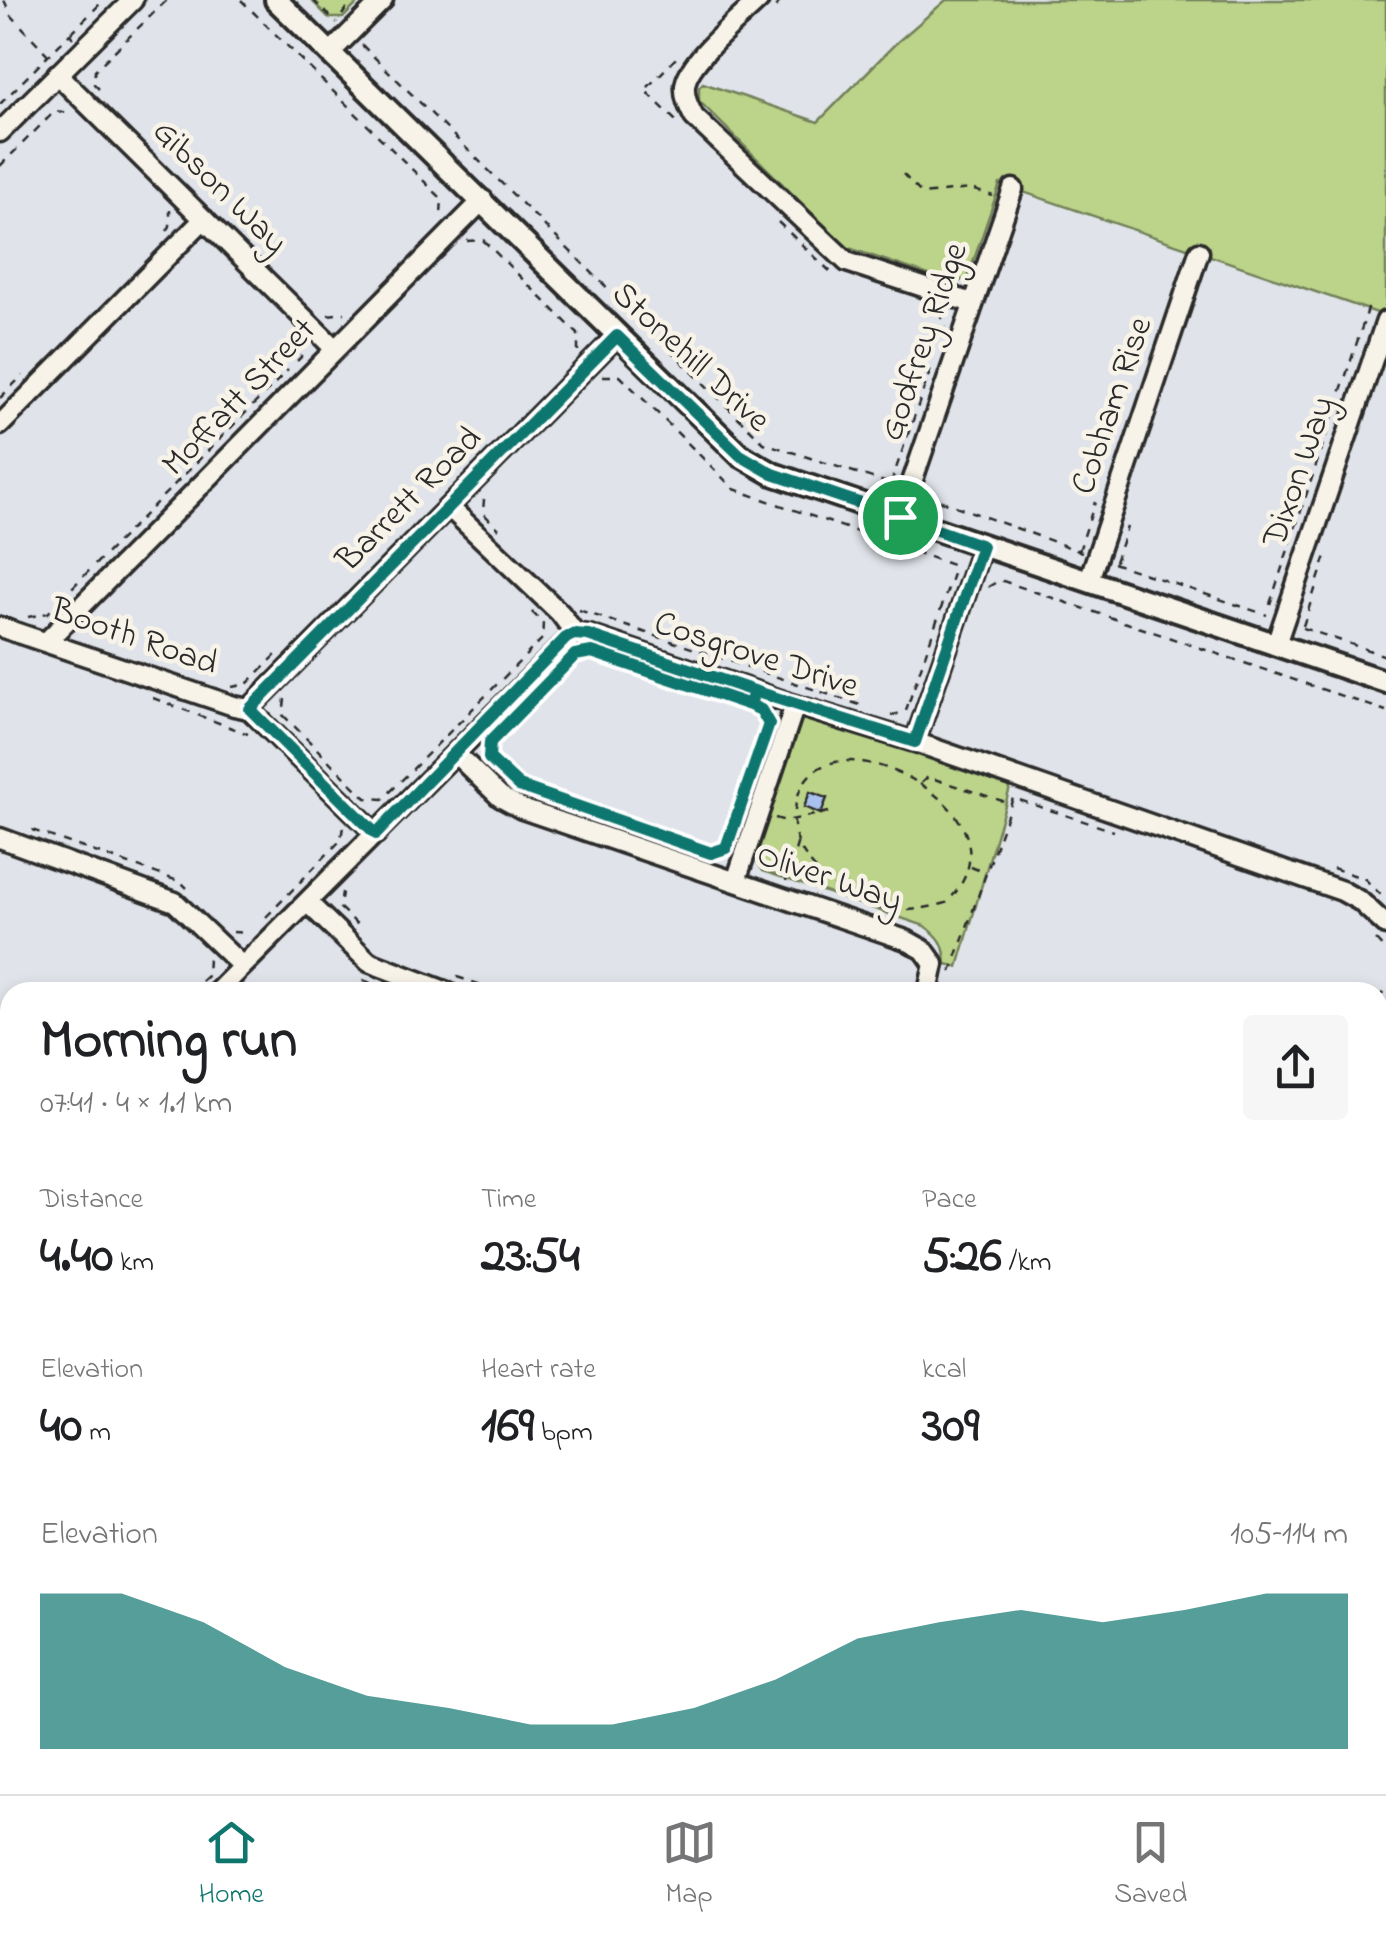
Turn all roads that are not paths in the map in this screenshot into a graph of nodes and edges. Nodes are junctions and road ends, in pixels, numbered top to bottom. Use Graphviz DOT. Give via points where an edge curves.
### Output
graph roads {
  1 [pos="133,0"];
  2 [pos="276,0"];
  3 [pos="383,0"];
  4 [pos="759,0"];
  5 [pos="331,52"];
  6 [pos="57,74"];
  7 [pos="0,132"];
  8 [pos="1011,195"];
  9 [pos="482,200"];
  10 [pos="204,219"];
  11 [pos="1199,252"];
  12 [pos="972,303"];
  13 [pos="1386,322"];
  14 [pos="617,336"];
  15 [pos="334,348"];
  16 [pos="0,425"];
  17 [pos="449,506"];
  18 [pos="900,517"];
  19 [pos="982,546"];
  20 [pos="1089,580"];
  21 [pos="0,627"];
  22 [pos="574,634"];
  23 [pos="46,642"];
  24 [pos="1276,644"];
  25 [pos="1386,682"];
  26 [pos="795,705"];
  27 [pos="250,709"];
  28 [pos="915,742"];
  29 [pos="456,754"];
  30 [pos="376,834"];
  31 [pos="0,838"];
  32 [pos="736,881"];
  33 [pos="308,903"];
  34 [pos="1379,931"];
  35 [pos="242,966"];
  36 [pos="227,982"];
  37 [pos="443,982"];
  38 [pos="930,982"];
  1 -- 6 [label="street"];
  2 -- 5 [label="street, Stonehill Drive"];
  3 -- 5 [label="street"];
  4 -- 12 [label="street" via="693,66 684,83 694,117 848,262"];
  5 -- 9 [label="street, Stonehill Drive"];
  6 -- 7 [label="street"];
  6 -- 10 [label="street, Gibson Way"];
  8 -- 12 [label="street, Godfrey Ridge"];
  9 -- 14 [label="street, Stonehill Drive"];
  9 -- 15 [label="street, Moffatt Street"];
  10 -- 15 [label="street, Gibson Way"];
  10 -- 16 [label="street"];
  11 -- 20 [label="street, Cobham Rise"];
  12 -- 18 [label="street, Godfrey Ridge"];
  13 -- 24 [label="street, Dixon Way"];
  14 -- 17 [label="street, Barrett Road"];
  14 -- 18 [label="street, Stonehill Drive" via="740,455 773,474"];
  15 -- 23 [label="street, Moffatt Street"];
  17 -- 22 [label="street"];
  17 -- 27 [label="street, Barrett Road"];
  18 -- 19 [label="street, Stonehill Drive"];
  19 -- 20 [label="street, Stonehill Drive"];
  19 -- 28 [label="street"];
  20 -- 24 [label="street, Stonehill Drive"];
  21 -- 23 [label="street, Booth Road"];
  22 -- 26 [label="street, Cosgrove Drive"];
  22 -- 29 [label="street"];
  23 -- 27 [label="street, Booth Road"];
  24 -- 25 [label="street, Stonehill Drive"];
  26 -- 28 [label="street, Cosgrove Drive"];
  26 -- 32 [label="street"];
  27 -- 30 [label="street, Booth Road"];
  28 -- 34 [label="street, Cosgrove Drive" via="1342,890 1360,901"];
  29 -- 30 [label="street"];
  29 -- 32 [label="street, Oliver Way" via="522,809"];
  30 -- 33 [label="street"];
  31 -- 35 [label="street" via="175,902"];
  32 -- 38 [label="street, Oliver Way" via="906,940 934,964"];
  33 -- 35 [label="street"];
  33 -- 37 [label="street" via="369,962"];
  35 -- 36 [label="street"];
}
